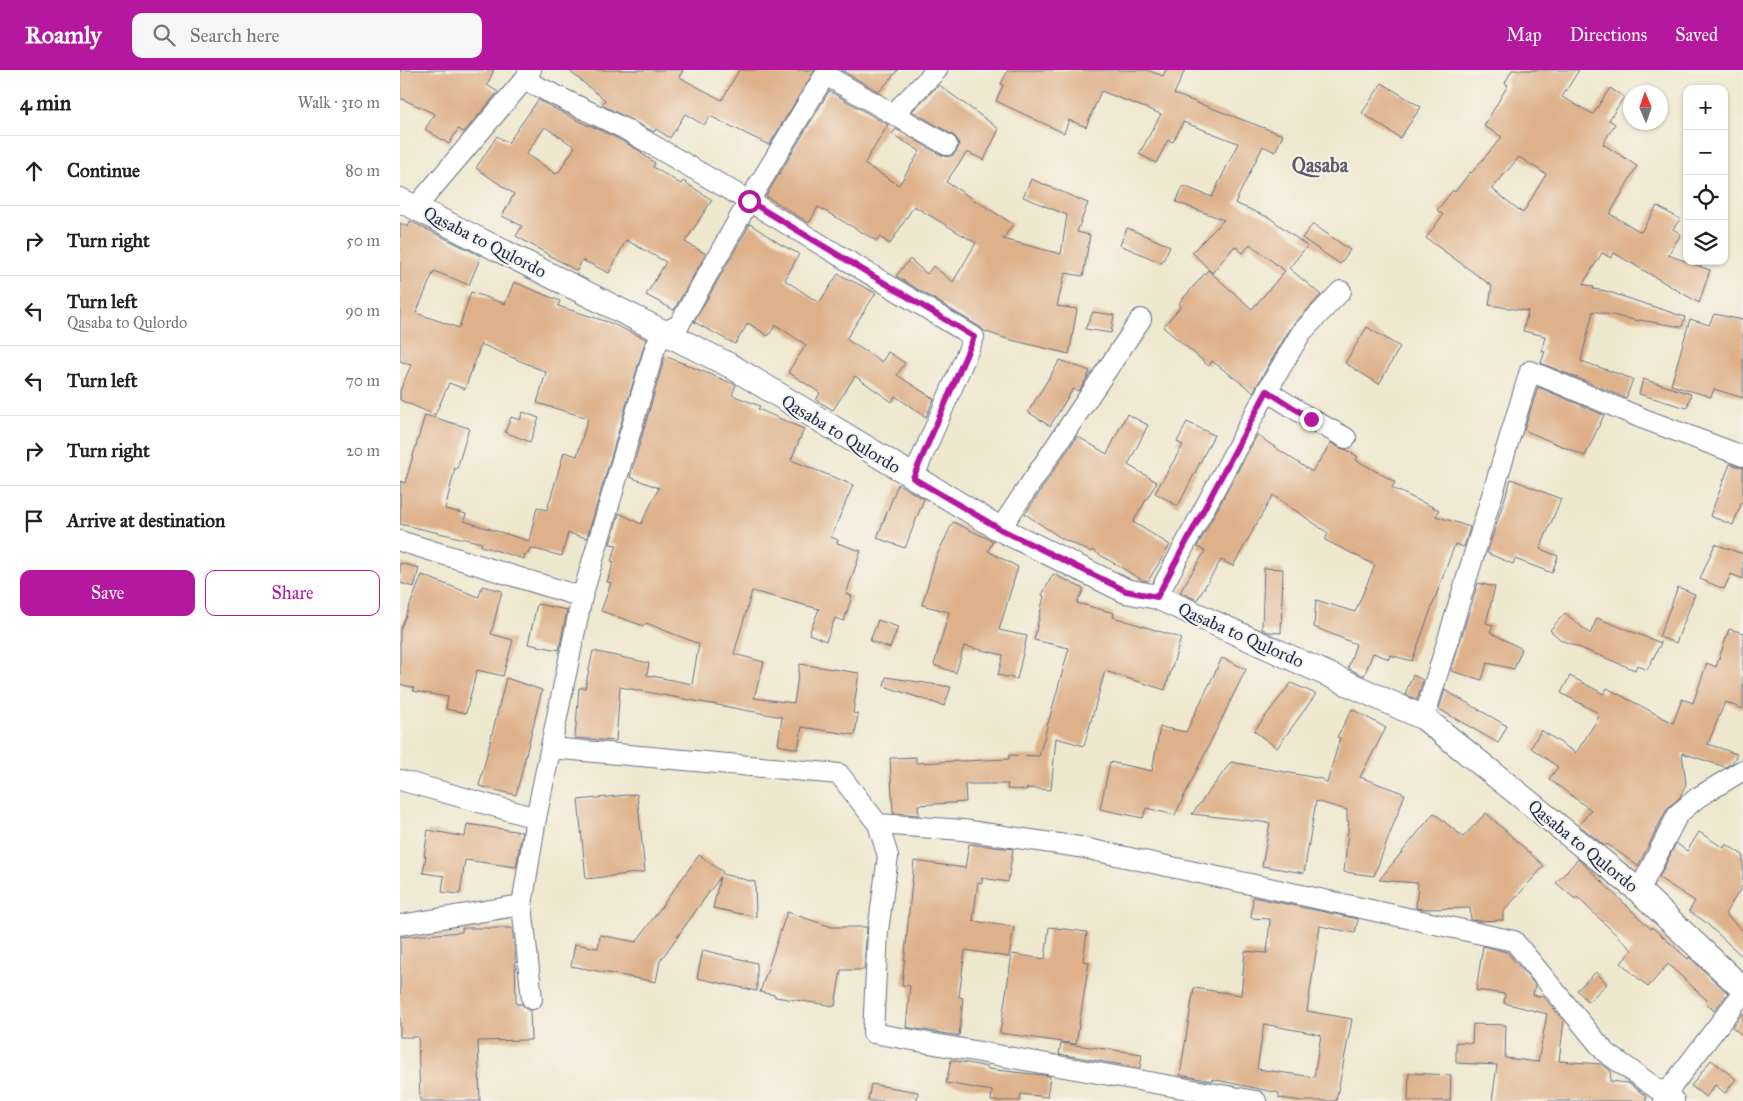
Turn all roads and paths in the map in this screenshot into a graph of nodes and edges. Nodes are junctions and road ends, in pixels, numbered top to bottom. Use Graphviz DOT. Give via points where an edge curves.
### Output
graph roads {
  1 [pos="937,70"];
  2 [pos="527,75"];
  3 [pos="893,114"];
  4 [pos="947,145"];
  5 [pos="749,201"];
  6 [pos="408,204"];
  7 [pos="1341,291"];
  8 [pos="1140,318"];
  9 [pos="664,332"];
  10 [pos="1267,391"];
  11 [pos="1346,438"];
  12 [pos="1743,456"];
  13 [pos="913,478"];
  14 [pos="1000,529"];
  15 [pos="400,541"];
  16 [pos="582,597"];
  17 [pos="1157,597"];
  18 [pos="1424,718"];
  19 [pos="551,748"];
  20 [pos="1743,770"];
  21 [pos="400,780"];
  22 [pos="536,818"];
  23 [pos="878,824"];
  24 [pos="1639,891"];
  25 [pos="522,905"];
  26 [pos="400,925"];
  27 [pos="1743,989"];
  28 [pos="1743,993"];
  29 [pos="532,999"];
  30 [pos="1668,1099"];
  31 [pos="1256,1101"];
  1 -- 3 [label="street"];
  2 -- 5 [label="street"];
  2 -- 6 [label="street"];
  3 -- 4 [label="street"];
  3 -- 5 [label="street" via="829,77 823,78"];
  5 -- 9 [label="street" via="679,325"];
  5 -- 13 [label="street" via="974,337"];
  6 -- 9 [label="street, Qasaba to Qulordo"];
  7 -- 10 [label="street" via="1301,334"];
  8 -- 14 [label="street"];
  9 -- 13 [label="street, Qasaba to Qulordo" via="730,366"];
  9 -- 16 [label="street" via="655,348"];
  10 -- 11 [label="street"];
  10 -- 17 [label="street"];
  12 -- 18 [label="street" via="1530,371"];
  13 -- 14 [label="street, Qasaba to Qulordo"];
  14 -- 17 [label="street, Qasaba to Qulordo" via="1126,591"];
  15 -- 16 [label="street"];
  16 -- 19 [label="street"];
  17 -- 18 [label="street, Qasaba to Qulordo"];
  18 -- 24 [label="street, Qasaba to Qulordo"];
  19 -- 22 [label="street"];
  19 -- 23 [label="street" via="839,774"];
  20 -- 24 [label="street" via="1697,798 1678,814"];
  21 -- 22 [label="street"];
  22 -- 25 [label="street"];
  23 -- 30 [label="street" via="962,830 1079,846 1514,941 1605,1052"];
  23 -- 31 [label="street" via="888,856 878,932 873,1033"];
  24 -- 27 [label="street, Qasaba to Qulordo"];
  25 -- 26 [label="street"];
  25 -- 29 [label="street"];
  28 -- 30 [label="street"];
}
